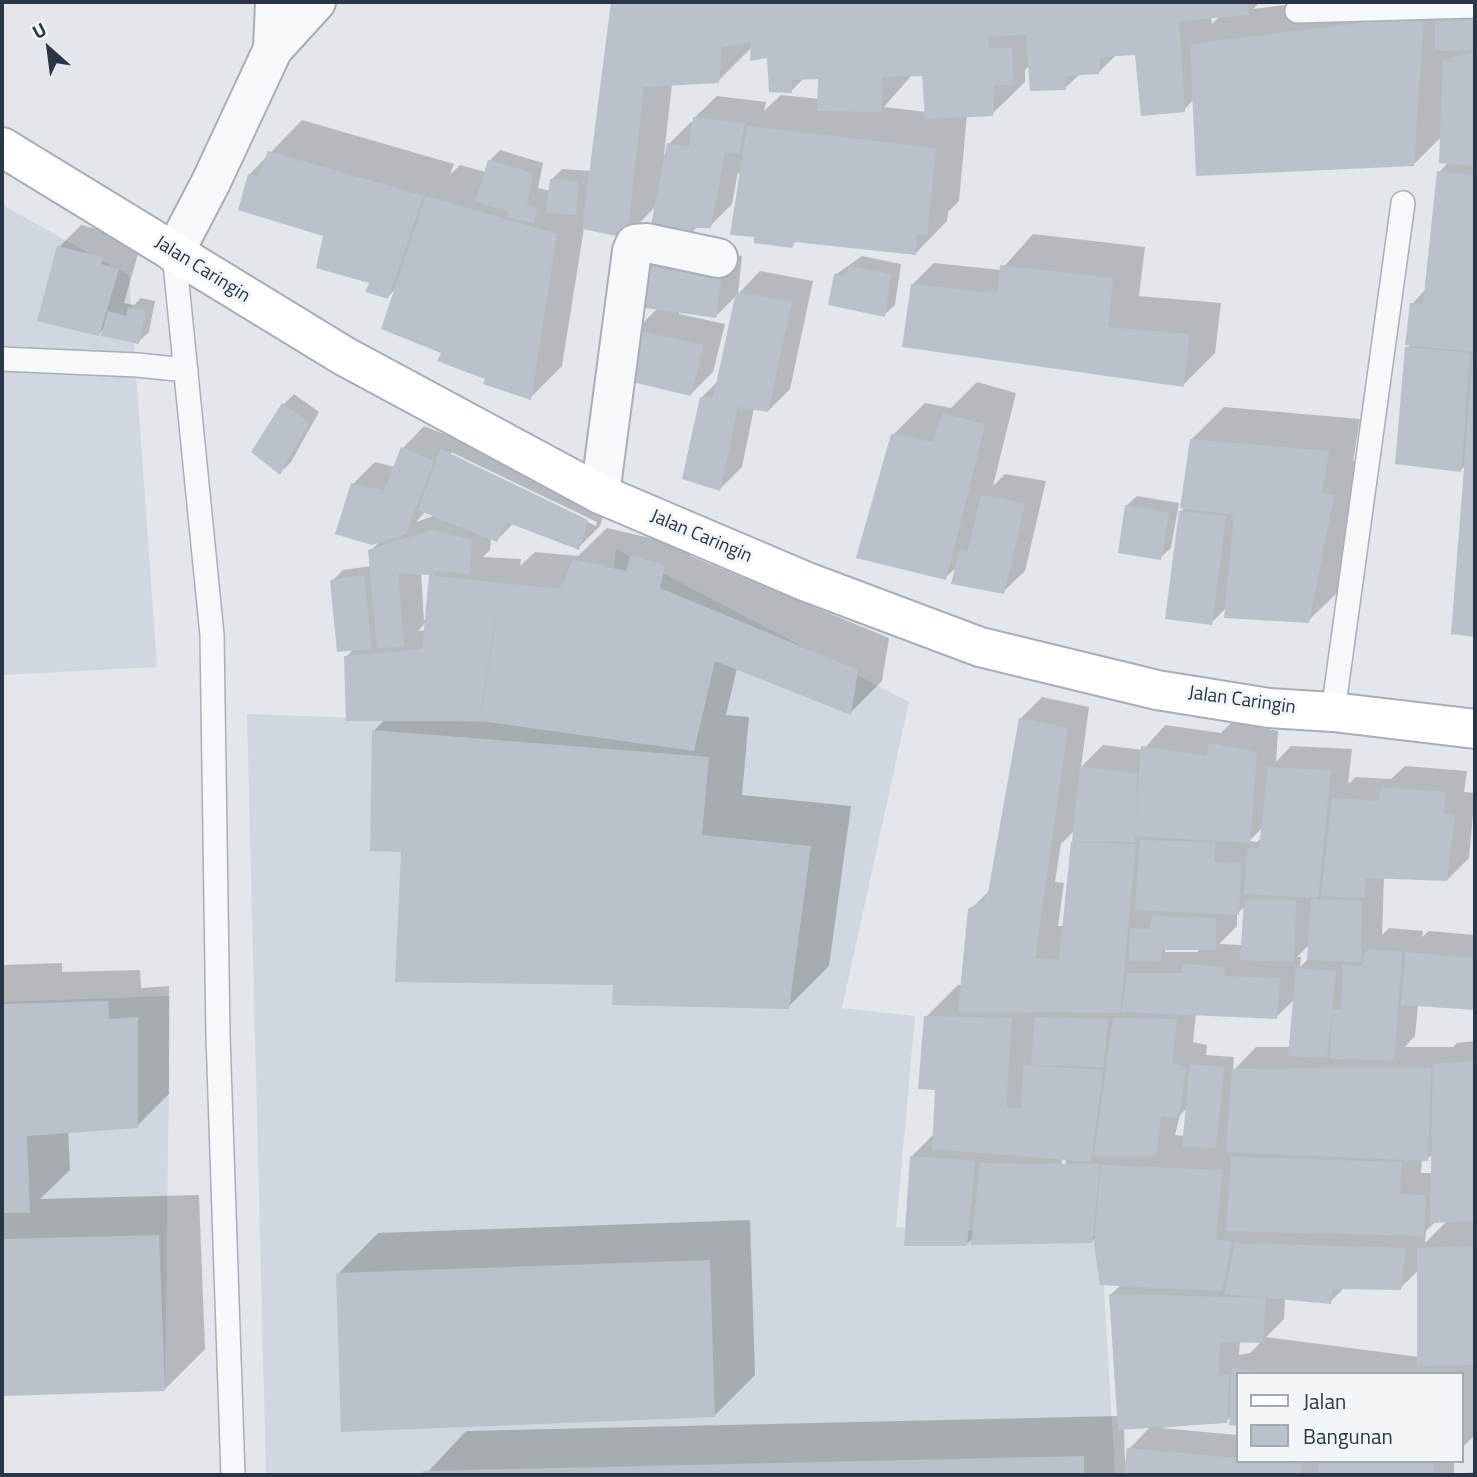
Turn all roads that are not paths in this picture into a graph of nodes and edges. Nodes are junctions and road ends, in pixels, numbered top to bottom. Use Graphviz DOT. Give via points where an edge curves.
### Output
graph roads {
  1 [pos="275,2"];
  2 [pos="317,2"];
  3 [pos="1475,6"];
  4 [pos="1297,11"];
  5 [pos="273,49"];
  6 [pos="2,147"];
  7 [pos="1403,202"];
  8 [pos="174,253"];
  9 [pos="718,258"];
  10 [pos="2,359"];
  11 [pos="186,370"];
  12 [pos="600,494"];
  13 [pos="1333,712"];
  14 [pos="1475,729"];
  15 [pos="233,1475"];
  1 -- 5 [label="street"];
  2 -- 5 [label="street"];
  3 -- 4 [label="lane"];
  5 -- 8 [label="street"];
  6 -- 8 [label="main road, Jalan Caringin"];
  7 -- 13 [label="lane"];
  8 -- 11 [label="lane"];
  8 -- 12 [label="main road, Jalan Caringin" via="344,356"];
  9 -- 12 [label="street" via="635,244"];
  10 -- 11 [label="lane"];
  11 -- 15 [label="lane" via="212,635 218,1036"];
  12 -- 13 [label="main road, Jalan Caringin" via="807,582 980,647 1157,690 1269,708"];
  13 -- 14 [label="main road, Jalan Caringin"];
}
